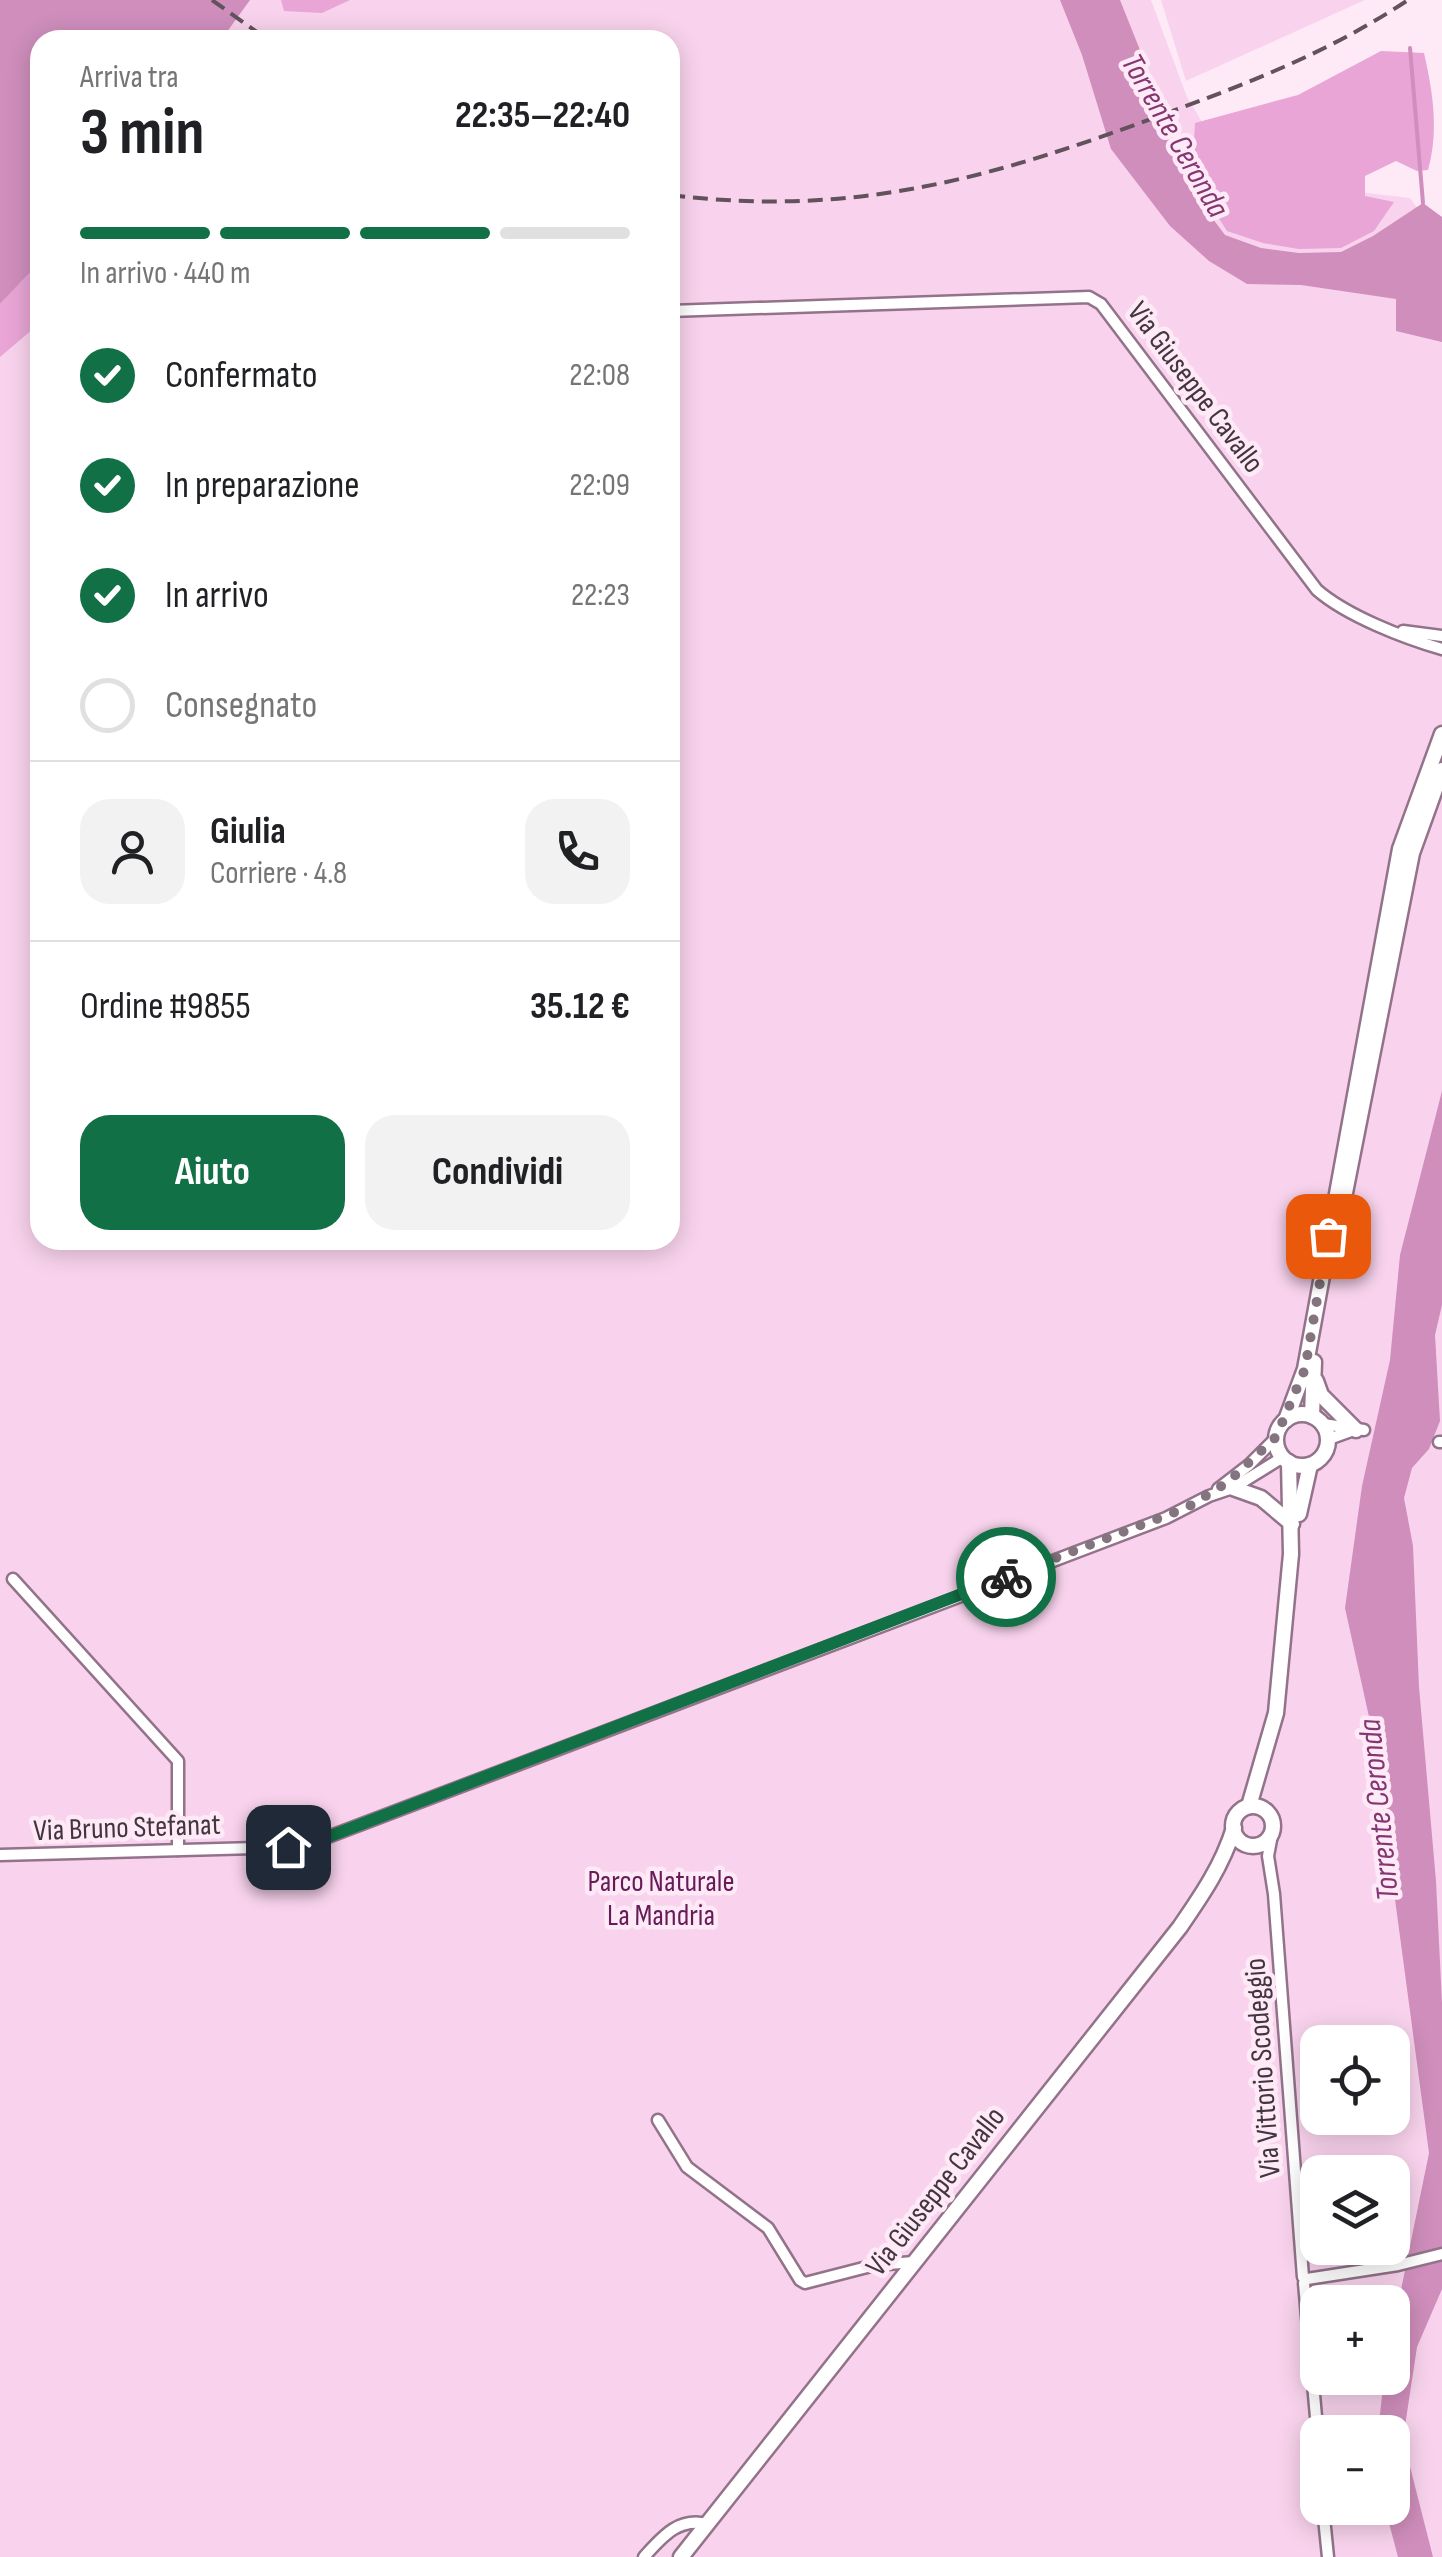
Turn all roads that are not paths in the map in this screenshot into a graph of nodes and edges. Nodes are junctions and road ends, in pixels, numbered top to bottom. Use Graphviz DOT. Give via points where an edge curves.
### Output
graph roads {
  1 [pos="680,311"];
  2 [pos="1388,628"];
  3 [pos="1442,636"];
  4 [pos="1442,649"];
  5 [pos="1442,734"];
  6 [pos="1442,770"];
  7 [pos="1312,1371"];
  8 [pos="1286,1420"];
  9 [pos="1321,1426"];
  10 [pos="1360,1430"];
  11 [pos="1276,1437"];
  12 [pos="1286,1460"];
  13 [pos="1310,1465"];
  14 [pos="1234,1488"];
  15 [pos="1209,1496"];
  16 [pos="1292,1524"];
  17 [pos="1292,1554"];
  18 [pos="13,1579"];
  19 [pos="1256,1808"];
  20 [pos="1237,1835"];
  21 [pos="178,1850"];
  22 [pos="1263,1851"];
  23 [pos="0,1856"];
  24 [pos="658,2120"];
  25 [pos="1442,2254"];
  26 [pos="914,2262"];
  27 [pos="1305,2280"];
  28 [pos="1316,2415"];
  29 [pos="707,2524"];
  30 [pos="1325,2525"];
  31 [pos="644,2557"];
  32 [pos="681,2557"];
  33 [pos="1328,2557"];
  1 -- 2 [label="street, Via Giuseppe Cavallo" via="1089,298 1101,304 1317,590"];
  2 -- 3 [label="street, Via Giuseppe Cavallo"];
  2 -- 4 [label="street, Via Giuseppe Cavallo"];
  5 -- 8 [label="street" via="1400,848 1305,1369"];
  6 -- 7 [label="street" via="1412,852"];
  7 -- 9 [label="street"];
  7 -- 10 [label="street" via="1321,1395"];
  8 -- 9 [label="street" via="1298,1414"];
  8 -- 11 [label="street"];
  9 -- 10 [label="street"];
  9 -- 13 [label="street" via="1324,1455"];
  11 -- 12 [label="street"];
  11 -- 15 [label="street, Via Bruno Stefanat"];
  12 -- 13 [label="street"];
  12 -- 14 [label="street, Via Bruno Stefanat"];
  12 -- 16 [label="street"];
  13 -- 17 [label="street"];
  14 -- 15 [label="street, Via Bruno Stefanat"];
  14 -- 16 [label="street" via="1261,1498"];
  15 -- 21 [label="street, Via Bruno Stefanat" via="320,1840"];
  16 -- 17 [label="street"];
  17 -- 19 [label="street" via="1276,1714"];
  18 -- 21 [label="street" via="178,1761"];
  19 -- 20 [label="street" via="1239,1812"];
  19 -- 22 [label="street" via="1272,1817"];
  20 -- 22 [label="street"];
  20 -- 26 [label="street, Via Giuseppe Cavallo" via="1180,1926"];
  21 -- 23 [label="street, Via Bruno Stefanat"];
  22 -- 27 [label="street, Via Vittorio Scodeggio" via="1274,1894"];
  24 -- 26 [label="street" via="687,2167 768,2228 800,2280"];
  25 -- 27 [label="street"];
  26 -- 29 [label="street, Via Giuseppe Cavallo"];
  27 -- 28 [label="street, Via Vittorio Scodeggio"];
  29 -- 31 [label="street" via="681,2524"];
  29 -- 32 [label="street, Via Giuseppe Cavallo"];
  30 -- 33 [label="street"];
}
